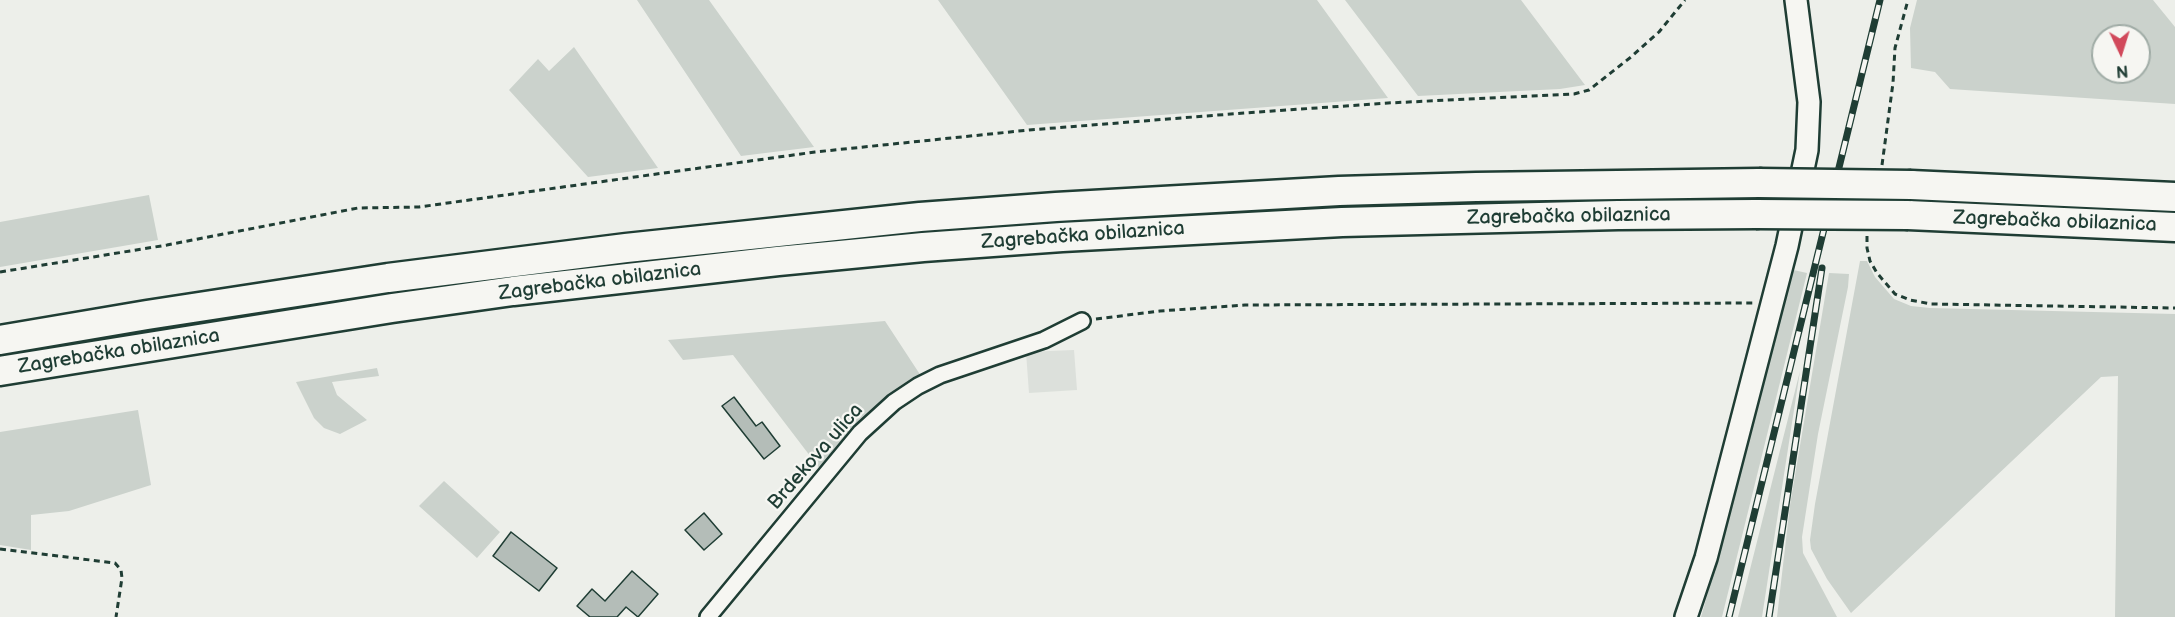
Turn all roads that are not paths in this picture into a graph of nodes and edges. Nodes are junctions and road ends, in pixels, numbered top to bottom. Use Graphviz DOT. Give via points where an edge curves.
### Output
graph roads {
  1 [pos="1796,0"];
  2 [pos="2175,197"];
  3 [pos="2175,227"];
  4 [pos="1082,321"];
  5 [pos="0,340"];
  6 [pos="0,371"];
  7 [pos="708,617"];
  8 [pos="1686,617"];
  1 -- 8 [label="street" via="1809,102 1809,135 1787,246 1706,558"];
  2 -- 5 [label="highway, Zagrebačka obilaznica, bridge" via="1911,185 1759,183 1339,191 1067,206 626,248 388,278"];
  3 -- 6 [label="highway, Zagrebačka obilaznica, bridge" via="1908,215 1756,214 1342,222 1106,234 923,247 513,291"];
  4 -- 7 [label="street, Brdekova ulica" via="1044,340 940,375 894,402 860,434"];
}
